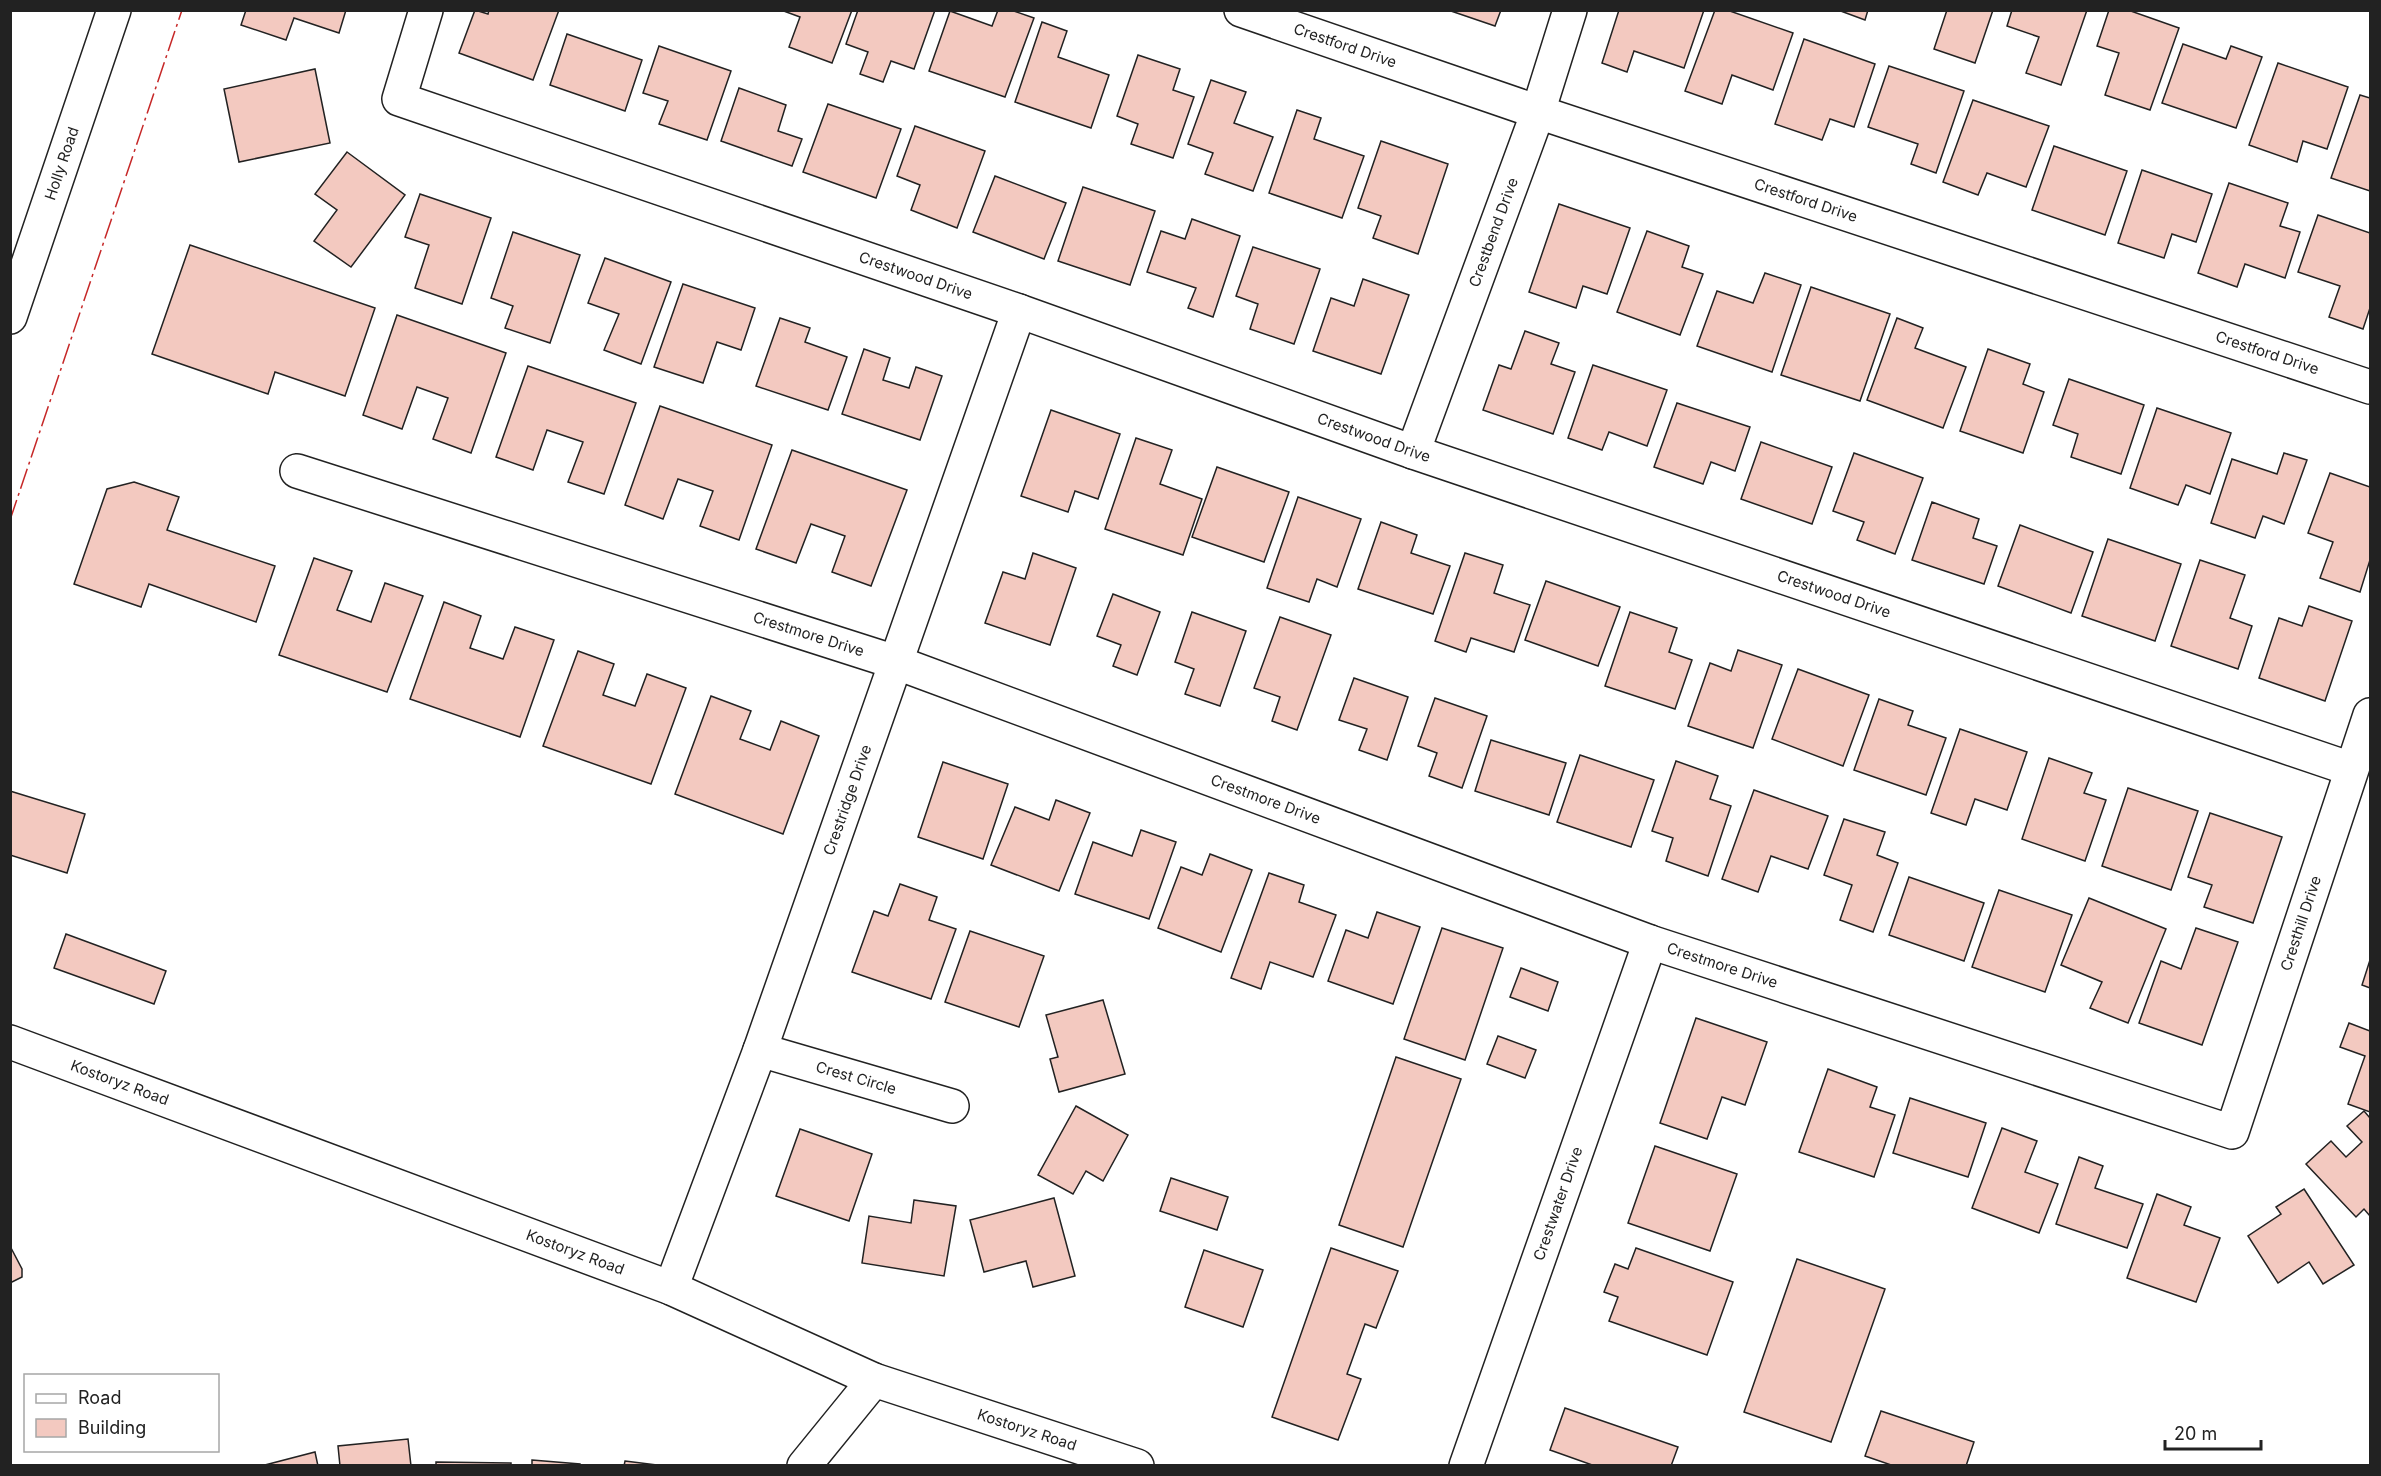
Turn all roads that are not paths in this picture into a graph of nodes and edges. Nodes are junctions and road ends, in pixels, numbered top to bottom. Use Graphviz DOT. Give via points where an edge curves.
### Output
graph roads {
  1 [pos="114,10"];
  2 [pos="426,10"];
  3 [pos="1241,10"];
  4 [pos="1570,10"];
  5 [pos="1538,112"];
  6 [pos="1019,311"];
  7 [pos="10,317"];
  8 [pos="2370,387"];
  9 [pos="1413,452"];
  10 [pos="297,471"];
  11 [pos="894,663"];
  12 [pos="2370,715"];
  13 [pos="2351,769"];
  14 [pos="1650,942"];
  15 [pos="11,1042"];
  16 [pos="760,1050"];
  17 [pos="952,1106"];
  18 [pos="2232,1132"];
  19 [pos="670,1288"];
  20 [pos="874,1380"];
  21 [pos="804,1466"];
  22 [pos="1137,1466"];
  23 [pos="1466,1466"];
  1 -- 7 [label="street, Holly Road"];
  2 -- 6 [label="street, Crestwood Drive" via="399,99"];
  3 -- 5 [label="street, Crestford Drive"];
  4 -- 5 [label="street, Crestbend Drive"];
  5 -- 8 [label="street, Crestford Drive"];
  5 -- 9 [label="street, Crestbend Drive"];
  6 -- 9 [label="street, Crestwood Drive"];
  6 -- 11 [label="street, Crestridge Drive"];
  9 -- 13 [label="street, Crestwood Drive"];
  10 -- 11 [label="street, Crestmore Drive"];
  11 -- 14 [label="street, Crestmore Drive"];
  11 -- 16 [label="street, Crestridge Drive"];
  12 -- 13 [label="street, Cresthill Drive"];
  13 -- 18 [label="street, Cresthill Drive"];
  14 -- 18 [label="street, Crestmore Drive"];
  14 -- 23 [label="street, Crestwater Drive"];
  15 -- 19 [label="street, Kostoryz Road"];
  16 -- 17 [label="street, Crest Circle"];
  16 -- 19 [label="street, Crestridge Drive"];
  19 -- 20 [label="street, Kostoryz Road"];
  20 -- 21 [label="street"];
  20 -- 22 [label="street, Kostoryz Road"];
}
